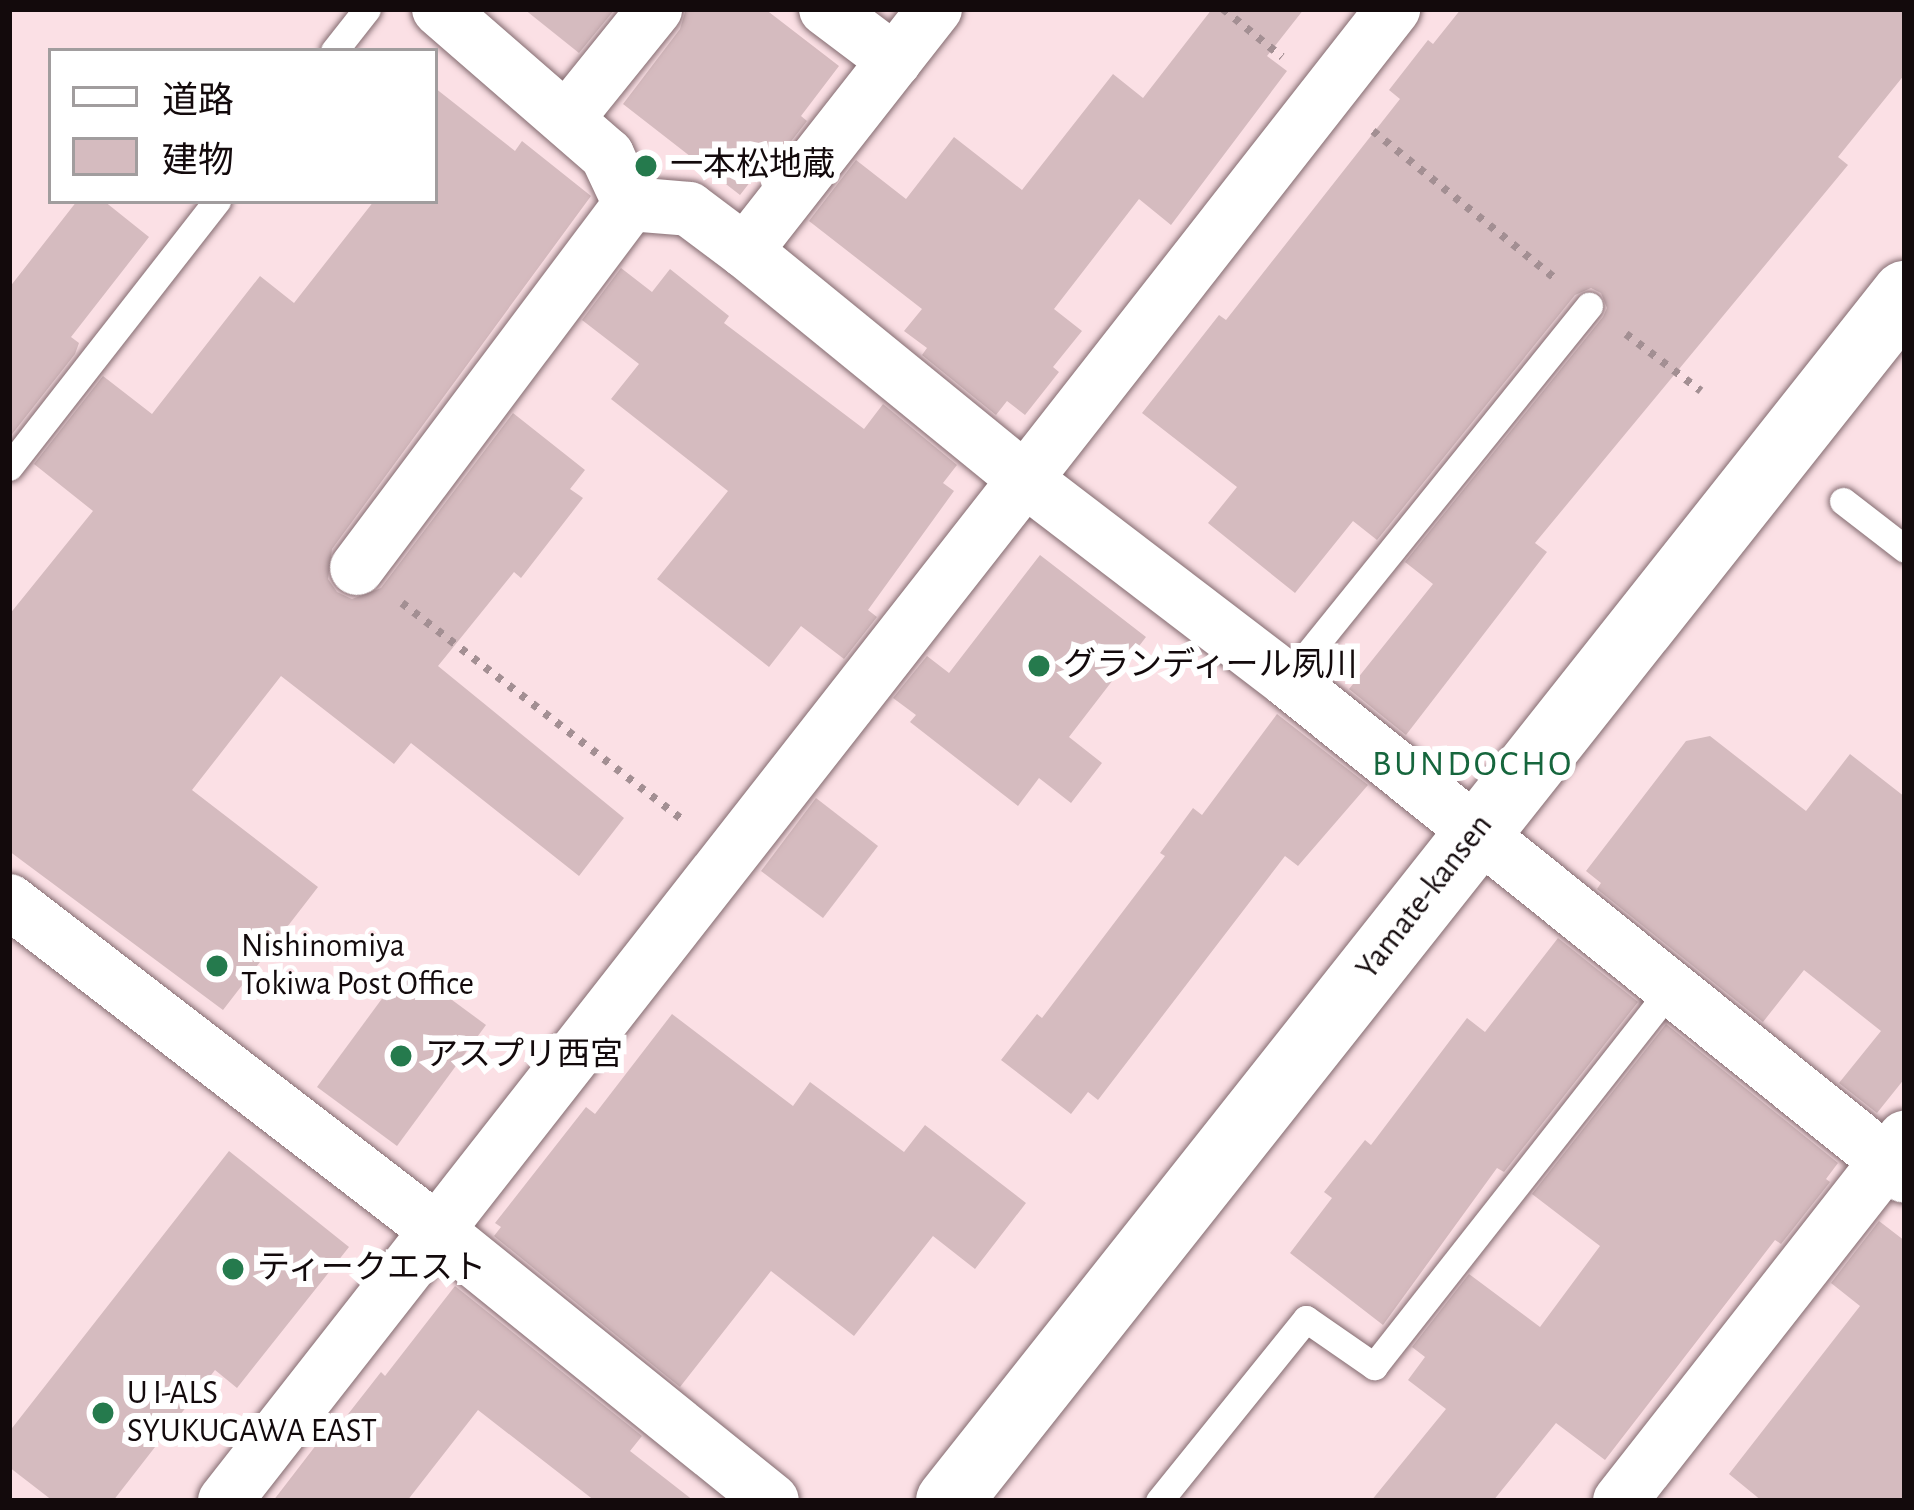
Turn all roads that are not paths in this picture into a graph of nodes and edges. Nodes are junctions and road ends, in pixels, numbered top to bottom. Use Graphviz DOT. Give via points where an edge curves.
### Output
graph roads {
  1 [pos="367,9"];
  2 [pos="439,9"];
  3 [pos="655,9"];
  4 [pos="826,9"];
  5 [pos="935,9"];
  6 [pos="1394,9"];
  7 [pos="336,48"];
  8 [pos="895,62"];
  9 [pos="568,117"];
  10 [pos="215,204"];
  11 [pos="630,204"];
  12 [pos="745,251"];
  13 [pos="1905,294"];
  14 [pos="1589,306"];
  15 [pos="9,467"];
  16 [pos="1023,478"];
  17 [pos="1843,501"];
  18 [pos="1905,549"];
  19 [pos="357,568"];
  20 [pos="1287,680"];
  21 [pos="1475,833"];
  22 [pos="9,901"];
  23 [pos="1670,990"];
  24 [pos="1899,1158"];
  25 [pos="434,1228"];
  26 [pos="224,1501"];
  27 [pos="772,1501"];
  28 [pos="949,1501"];
  29 [pos="1159,1501"];
  30 [pos="1620,1501"];
  1 -- 7 [label="lane"];
  2 -- 9 [label="street"];
  3 -- 9 [label="street"];
  4 -- 8 [label="street"];
  5 -- 8 [label="street"];
  6 -- 16 [label="street"];
  8 -- 12 [label="street"];
  9 -- 11 [label="street" via="607,155"];
  10 -- 15 [label="lane"];
  11 -- 12 [label="street" via="689,209"];
  11 -- 19 [label="street"];
  12 -- 16 [label="street"];
  13 -- 21 [label="street, Yamate-kansen"];
  14 -- 20 [label="lane"];
  16 -- 20 [label="street"];
  16 -- 25 [label="street"];
  17 -- 18 [label="lane"];
  20 -- 21 [label="street"];
  21 -- 23 [label="street"];
  21 -- 28 [label="street, Yamate-kansen"];
  22 -- 25 [label="street"];
  23 -- 24 [label="street"];
  23 -- 29 [label="lane" via="1374,1366 1306,1319"];
  24 -- 30 [label="street"];
  25 -- 26 [label="street"];
  25 -- 27 [label="street"];
}
